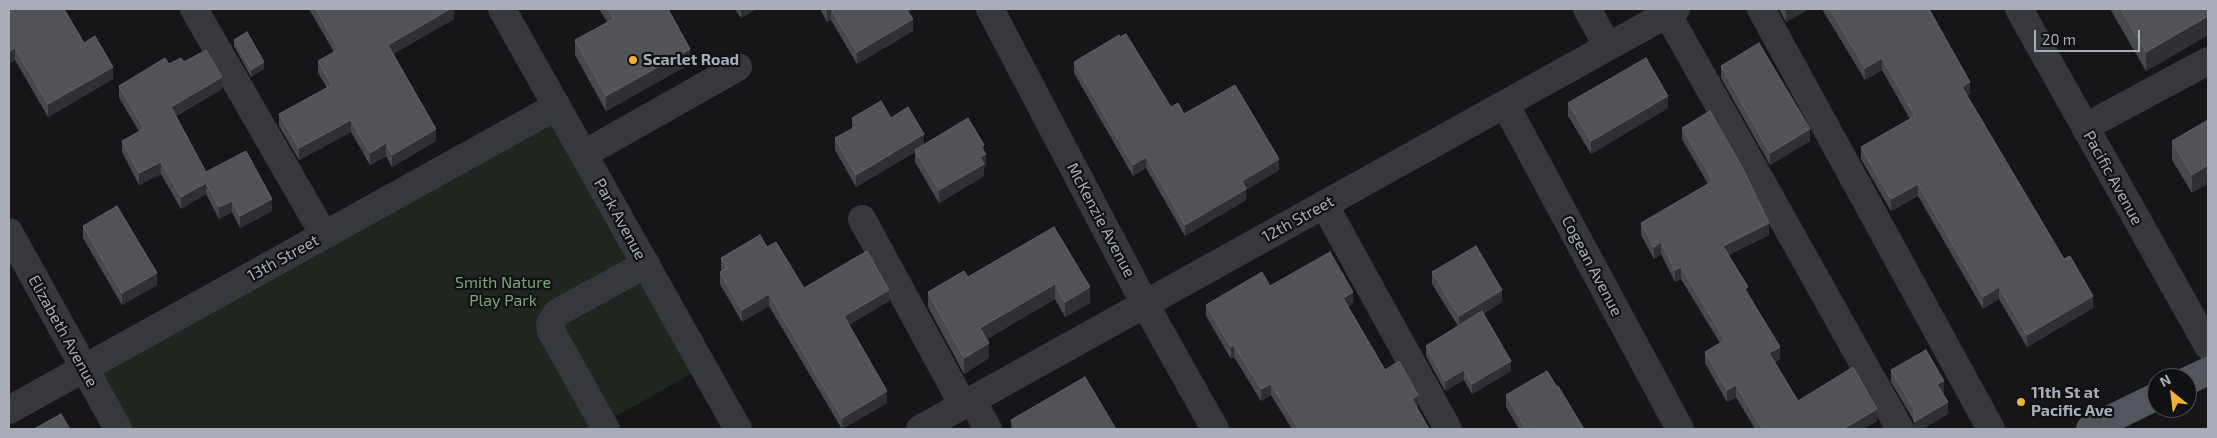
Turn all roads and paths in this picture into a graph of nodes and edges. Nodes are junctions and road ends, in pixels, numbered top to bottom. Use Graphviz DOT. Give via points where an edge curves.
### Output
graph roads {
  1 [pos="194,9"];
  2 [pos="502,9"];
  3 [pos="990,9"];
  4 [pos="1586,9"];
  5 [pos="1761,9"];
  6 [pos="2019,9"];
  7 [pos="1671,11"];
  8 [pos="1608,46"];
  9 [pos="2208,60"];
  10 [pos="738,67"];
  11 [pos="1505,104"];
  12 [pos="557,106"];
  13 [pos="2085,127"];
  14 [pos="584,154"];
  15 [pos="1324,204"];
  16 [pos="862,219"];
  17 [pos="9,232"];
  18 [pos="324,235"];
  19 [pos="646,264"];
  20 [pos="1145,304"];
  21 [pos="2208,346"];
  22 [pos="84,369"];
  23 [pos="2147,401"];
  24 [pos="967,403"];
  25 [pos="9,410"];
  26 [pos="118,429"];
  27 [pos="606,429"];
  28 [pos="738,429"];
  29 [pos="920,429"];
  30 [pos="988,429"];
  31 [pos="1215,429"];
  32 [pos="1448,429"];
  33 [pos="1680,429"];
  34 [pos="1900,429"];
  35 [pos="1991,429"];
  36 [pos="2090,429"];
  1 -- 18 [label="street"];
  2 -- 12 [label="street, Park Avenue"];
  3 -- 20 [label="street, McKenzie Avenue"];
  4 -- 8 [label="street"];
  5 -- 35 [label="street"];
  6 -- 13 [label="street, Pacific Avenue"];
  7 -- 8 [label="street, 12th Street"];
  7 -- 34 [label="street"];
  8 -- 11 [label="street, 12th Street"];
  9 -- 13 [label="street"];
  10 -- 14 [label="street"];
  11 -- 15 [label="street, 12th Street"];
  11 -- 33 [label="street, Cogean Avenue"];
  12 -- 14 [label="street, Park Avenue"];
  12 -- 18 [label="street, 13th Street"];
  13 -- 21 [label="street, Pacific Avenue"];
  14 -- 19 [label="street, Park Avenue"];
  15 -- 20 [label="street, 12th Street"];
  15 -- 32 [label="street"];
  16 -- 24 [label="street"];
  17 -- 22 [label="street, Elizabeth Avenue"];
  18 -- 22 [label="street, 13th Street"];
  19 -- 27 [label="street" via="557,313 550,324"];
  19 -- 28 [label="street, Park Avenue"];
  20 -- 24 [label="street, 12th Street"];
  20 -- 31 [label="street, McKenzie Avenue"];
  22 -- 25 [label="street, 13th Street"];
  22 -- 26 [label="street, Elizabeth Avenue"];
  23 -- 36 [label="main road"];
  24 -- 29 [label="street, 12th Street"];
  24 -- 30 [label="street"];
}
